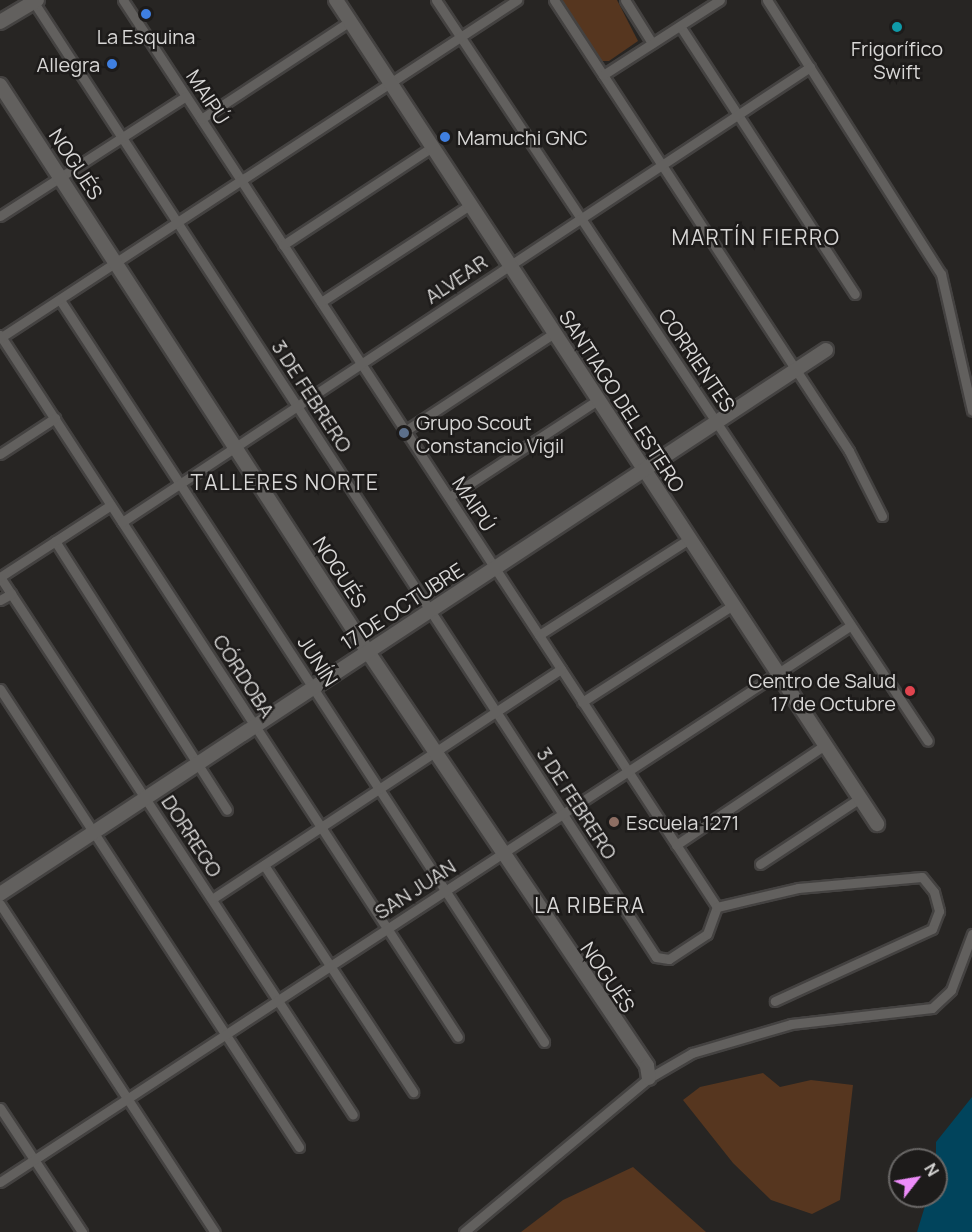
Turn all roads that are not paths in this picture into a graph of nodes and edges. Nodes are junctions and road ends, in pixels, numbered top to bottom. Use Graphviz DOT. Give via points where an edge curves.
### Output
graph roads {
  1 [pos="123,0"];
  2 [pos="336,0"];
  3 [pos="436,0"];
  4 [pos="517,0"];
  5 [pos="554,0"];
  6 [pos="625,0"];
  7 [pos="720,0"];
  8 [pos="767,0"];
  9 [pos="35,1"];
  10 [pos="350,21"];
  11 [pos="0,22"];
  12 [pos="680,26"];
  13 [pos="460,36"];
  14 [pos="652,43"];
  15 [pos="810,67"];
  16 [pos="603,75"];
  17 [pos="391,84"];
  18 [pos="0,85"];
  19 [pos="186,96"];
  20 [pos="737,115"];
  21 [pos="201,119"];
  22 [pos="121,138"];
  23 [pos="432,147"];
  24 [pos="662,165"];
  25 [pos="61,176"];
  26 [pos="243,182"];
  27 [pos="470,205"];
  28 [pos="0,216"];
  29 [pos="581,218"];
  30 [pos="178,225"];
  31 [pos="284,245"];
  32 [pos="117,264"];
  33 [pos="510,265"];
  34 [pos="855,294"];
  35 [pos="60,300"];
  36 [pos="321,302"];
  37 [pos="554,333"];
  38 [pos="0,336"];
  39 [pos="826,350"];
  40 [pos="361,364"];
  41 [pos="796,371"];
  42 [pos="598,400"];
  43 [pos="297,406"];
  44 [pos="972,411"];
  45 [pos="55,418"];
  46 [pos="717,423"];
  47 [pos="405,430"];
  48 [pos="236,446"];
  49 [pos="0,454"];
  50 [pos="643,469"];
  51 [pos="180,484"];
  52 [pos="448,497"];
  53 [pos="111,505"];
  54 [pos="882,516"];
  55 [pos="122,522"];
  56 [pos="689,538"];
  57 [pos="55,541"];
  58 [pos="495,568"];
  59 [pos="0,577"];
  60 [pos="11,594"];
  61 [pos="0,600"];
  62 [pos="733,605"];
  63 [pos="430,611"];
  64 [pos="850,626"];
  65 [pos="538,635"];
  66 [pos="368,652"];
  67 [pos="561,669"];
  68 [pos="778,673"];
  69 [pos="314,688"];
  70 [pos="0,689"];
  71 [pos="582,702"];
  72 [pos="496,712"];
  73 [pos="255,726"];
  74 [pos="928,741"];
  75 [pos="825,745"];
  76 [pos="436,752"];
  77 [pos="198,764"];
  78 [pos="627,771"];
  79 [pos="380,789"];
  80 [pos="146,798"];
  81 [pos="860,798"];
  82 [pos="227,810"];
  83 [pos="562,814"];
  84 [pos="877,824"];
  85 [pos="321,827"];
  86 [pos="94,832"];
  87 [pos="676,845"];
  88 [pos="504,852"];
  89 [pos="760,864"];
  90 [pos="264,865"];
  91 [pos="446,890"];
  92 [pos="0,894"];
  93 [pos="212,899"];
  94 [pos="0,904"];
  95 [pos="717,907"];
  96 [pos="387,928"];
  97 [pos="972,934"];
  98 [pos="328,967"];
  99 [pos="279,1000"];
  100 [pos="775,1000"];
  101 [pos="228,1034"];
  102 [pos="458,1037"];
  103 [pos="544,1042"];
  104 [pos="649,1078"];
  105 [pos="413,1092"];
  106 [pos="128,1100"];
  107 [pos="0,1108"];
  108 [pos="353,1115"];
  109 [pos="299,1147"];
  110 [pos="33,1159"];
  111 [pos="0,1182"];
  112 [pos="81,1232"];
  113 [pos="215,1232"];
  114 [pos="464,1232"];
  1 -- 19 [label="street, MAIPÚ"];
  2 -- 10 [label="street, SANTIAGO DEL ESTERO"];
  3 -- 13 [label="street, CORRIENTES"];
  4 -- 13 [label="street"];
  5 -- 16 [label="street"];
  6 -- 14 [label="street"];
  7 -- 12 [label="street"];
  8 -- 15 [label="street"];
  9 -- 11 [label="street"];
  9 -- 22 [label="street, 3 DE FEBRERO"];
  10 -- 17 [label="street, SANTIAGO DEL ESTERO"];
  10 -- 21 [label="street"];
  12 -- 14 [label="street"];
  12 -- 20 [label="street"];
  13 -- 17 [label="street"];
  13 -- 29 [label="street, CORRIENTES"];
  14 -- 16 [label="street"];
  15 -- 20 [label="street, ALVEAR"];
  15 -- 44 [label="street" via="941,274"];
  16 -- 24 [label="street"];
  17 -- 23 [label="street, SANTIAGO DEL ESTERO"];
  17 -- 26 [label="street"];
  18 -- 25 [label="street, NOGUÉS"];
  19 -- 21 [label="street, MAIPÚ"];
  19 -- 22 [label="street"];
  20 -- 24 [label="street, ALVEAR"];
  20 -- 34 [label="street"];
  21 -- 26 [label="street, MAIPÚ"];
  22 -- 25 [label="street"];
  22 -- 30 [label="street, 3 DE FEBRERO"];
  23 -- 27 [label="street, SANTIAGO DEL ESTERO"];
  23 -- 31 [label="street"];
  24 -- 29 [label="street, ALVEAR"];
  24 -- 41 [label="street"];
  25 -- 28 [label="street"];
  25 -- 32 [label="street, NOGUÉS"];
  26 -- 30 [label="street"];
  26 -- 31 [label="street, MAIPÚ"];
  27 -- 33 [label="street, SANTIAGO DEL ESTERO"];
  27 -- 36 [label="street"];
  29 -- 33 [label="street, ALVEAR"];
  29 -- 46 [label="street, CORRIENTES"];
  30 -- 32 [label="street"];
  30 -- 43 [label="street, 3 DE FEBRERO"];
  31 -- 36 [label="street, MAIPÚ"];
  32 -- 35 [label="street"];
  32 -- 48 [label="street, NOGUÉS"];
  33 -- 37 [label="street, SANTIAGO DEL ESTERO"];
  33 -- 40 [label="street, ALVEAR"];
  35 -- 38 [label="street"];
  35 -- 51 [label="street, JUNÍN"];
  36 -- 40 [label="street, MAIPÚ"];
  37 -- 42 [label="street, SANTIAGO DEL ESTERO"];
  37 -- 47 [label="street"];
  38 -- 45 [label="street, CÓRDOBA"];
  39 -- 41 [label="street, 17 DE OCTUBRE"];
  40 -- 43 [label="street, ALVEAR"];
  40 -- 47 [label="street, MAIPÚ"];
  41 -- 46 [label="street, 17 DE OCTUBRE"];
  41 -- 54 [label="street" via="849,451"];
  42 -- 50 [label="street, SANTIAGO DEL ESTERO"];
  42 -- 52 [label="street"];
  43 -- 48 [label="street, ALVEAR"];
  43 -- 63 [label="street, 3 DE FEBRERO"];
  45 -- 49 [label="street"];
  45 -- 53 [label="street, CÓRDOBA"];
  46 -- 50 [label="street, 17 DE OCTUBRE"];
  46 -- 64 [label="street, CORRIENTES"];
  47 -- 52 [label="street, MAIPÚ"];
  48 -- 51 [label="street, ALVEAR"];
  48 -- 66 [label="street, NOGUÉS"];
  50 -- 56 [label="street, SANTIAGO DEL ESTERO"];
  50 -- 58 [label="street, 17 DE OCTUBRE"];
  51 -- 55 [label="street, ALVEAR"];
  51 -- 69 [label="street, JUNÍN"];
  52 -- 58 [label="street, MAIPÚ"];
  53 -- 55 [label="street, CÓRDOBA"];
  53 -- 57 [label="street"];
  55 -- 73 [label="street, CÓRDOBA"];
  56 -- 62 [label="street, SANTIAGO DEL ESTERO"];
  56 -- 65 [label="street"];
  57 -- 59 [label="street"];
  57 -- 77 [label="street"];
  58 -- 63 [label="street, 17 DE OCTUBRE"];
  58 -- 65 [label="street, MAIPÚ"];
  59 -- 60 [label="street, DORREGO"];
  60 -- 61 [label="street"];
  60 -- 80 [label="street, DORREGO"];
  62 -- 68 [label="street, SANTIAGO DEL ESTERO"];
  62 -- 71 [label="street"];
  63 -- 66 [label="street, 17 DE OCTUBRE"];
  63 -- 72 [label="street, 3 DE FEBRERO"];
  64 -- 68 [label="street, SAN JUAN"];
  64 -- 74 [label="street, CORRIENTES"];
  65 -- 67 [label="street, MAIPÚ"];
  66 -- 69 [label="street, 17 DE OCTUBRE"];
  66 -- 76 [label="street, NOGUÉS"];
  67 -- 71 [label="street, MAIPÚ"];
  67 -- 72 [label="street"];
  68 -- 75 [label="street, SANTIAGO DEL ESTERO"];
  68 -- 78 [label="street, SAN JUAN"];
  69 -- 73 [label="street, 17 DE OCTUBRE"];
  69 -- 79 [label="street, JUNÍN"];
  70 -- 86 [label="street"];
  71 -- 78 [label="street, MAIPÚ"];
  72 -- 76 [label="street"];
  72 -- 83 [label="street, 3 DE FEBRERO"];
  73 -- 77 [label="street, 17 DE OCTUBRE"];
  73 -- 85 [label="street, CÓRDOBA"];
  75 -- 81 [label="street, SANTIAGO DEL ESTERO"];
  75 -- 87 [label="street"];
  76 -- 79 [label="street"];
  76 -- 88 [label="street, NOGUÉS"];
  77 -- 80 [label="street, 17 DE OCTUBRE"];
  77 -- 82 [label="street"];
  78 -- 83 [label="street, SAN JUAN"];
  78 -- 87 [label="street, MAIPÚ"];
  79 -- 85 [label="street"];
  79 -- 91 [label="street, JUNÍN"];
  80 -- 86 [label="street, 17 DE OCTUBRE"];
  80 -- 93 [label="street, DORREGO"];
  81 -- 84 [label="street, SANTIAGO DEL ESTERO"];
  81 -- 89 [label="street"];
  83 -- 88 [label="street, SAN JUAN"];
  83 -- 95 [label="street, 3 DE FEBRERO" via="660,960 707,934"];
  85 -- 90 [label="street"];
  85 -- 96 [label="street, CÓRDOBA"];
  86 -- 92 [label="street, 17 DE OCTUBRE"];
  86 -- 101 [label="street"];
  87 -- 95 [label="street, MAIPÚ"];
  88 -- 91 [label="street, SAN JUAN"];
  88 -- 104 [label="street, NOGUÉS" via="646,1066"];
  90 -- 93 [label="street"];
  90 -- 98 [label="street"];
  91 -- 96 [label="street, SAN JUAN"];
  91 -- 103 [label="street, JUNÍN"];
  93 -- 99 [label="street, DORREGO"];
  94 -- 106 [label="street"];
  95 -- 100 [label="street" via="798,888 922,878 939,911 932,929 898,943 870,962"];
  96 -- 98 [label="street, SAN JUAN"];
  96 -- 102 [label="street, CÓRDOBA"];
  97 -- 104 [label="street" via="951,990 932,1008 791,1024 692,1053"];
  98 -- 99 [label="street, SAN JUAN"];
  98 -- 105 [label="street"];
  99 -- 101 [label="street, SAN JUAN"];
  99 -- 108 [label="street, DORREGO"];
  101 -- 106 [label="street, SAN JUAN"];
  101 -- 109 [label="street"];
  104 -- 114 [label="street"];
  106 -- 110 [label="street, SAN JUAN"];
  106 -- 113 [label="street"];
  107 -- 110 [label="street"];
  110 -- 111 [label="street, SAN JUAN"];
  110 -- 112 [label="street"];
}
